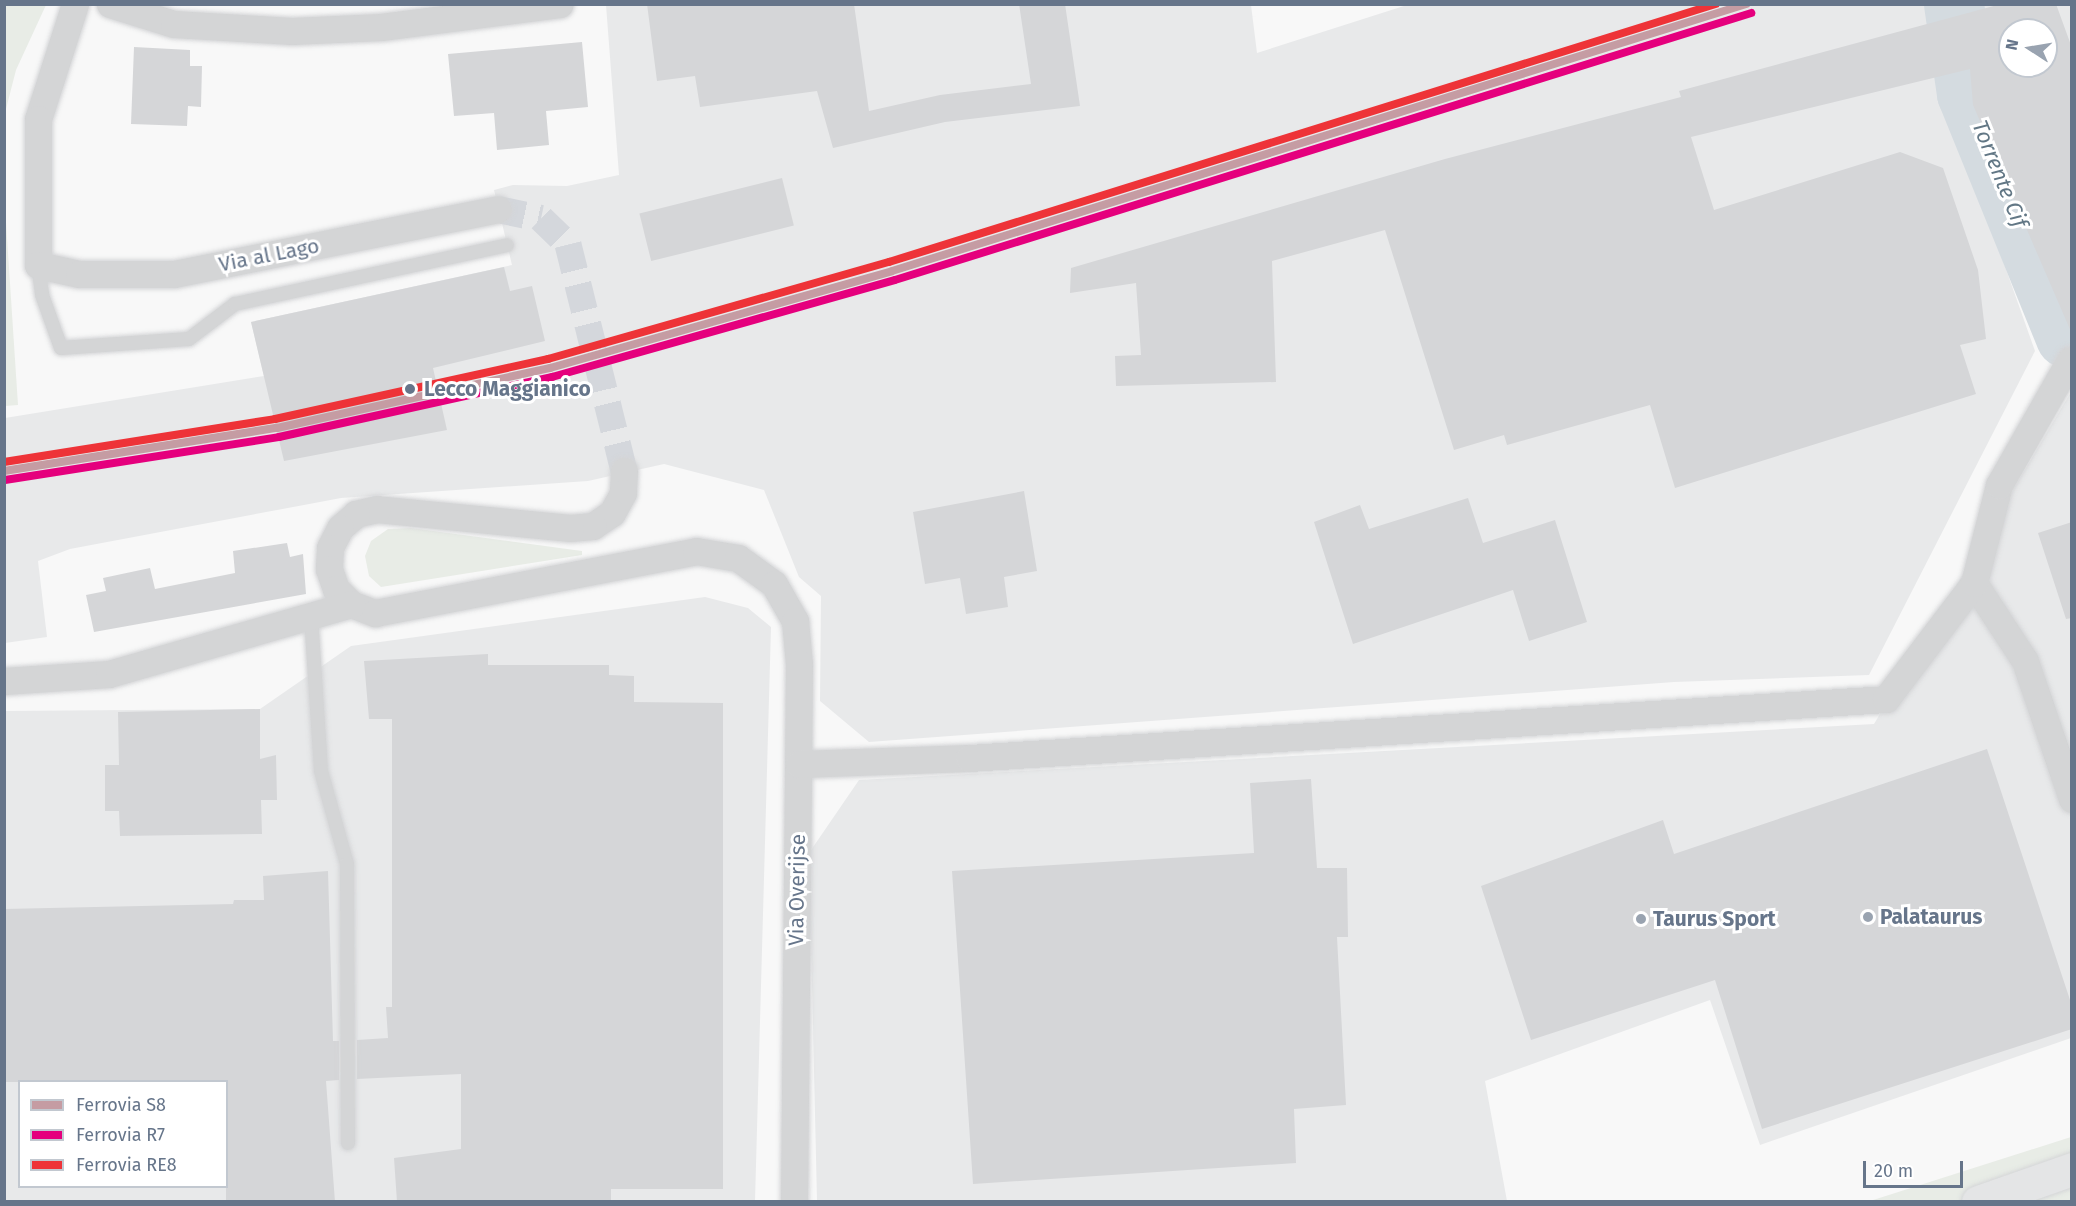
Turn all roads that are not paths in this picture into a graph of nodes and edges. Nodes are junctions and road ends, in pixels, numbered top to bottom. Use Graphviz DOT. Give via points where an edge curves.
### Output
graph roads {
  1 [pos="75,4"];
  2 [pos="110,4"];
  3 [pos="560,4"];
  4 [pos="498,209"];
  5 [pos="507,245"];
  6 [pos="38,265"];
  7 [pos="2070,360"];
  8 [pos="624,471"];
  9 [pos="1974,583"];
  10 [pos="351,604"];
  11 [pos="311,616"];
  12 [pos="4,681"];
  13 [pos="799,764"];
  14 [pos="2072,799"];
  15 [pos="348,1143"];
  16 [pos="2072,1169"];
  17 [pos="794,1202"];
  18 [pos="1978,1202"];
  1 -- 6 [label="street" via="38,119"];
  2 -- 3 [label="street" via="174,24 292,31 381,27"];
  4 -- 6 [label="street, Via al Lago" via="174,274 79,274"];
  5 -- 6 [label="lane" via="235,304 189,339 61,348 42,295"];
  7 -- 9 [label="street" via="1999,485"];
  8 -- 10 [label="street" via="623,493 612,513 593,526 570,528 377,509 356,514 340,528 330,548 329,569 336,589"];
  9 -- 13 [label="street" via="1886,699 969,758"];
  9 -- 14 [label="street" via="2025,661"];
  10 -- 11 [label="street"];
  10 -- 13 [label="street, Via Overijse" via="375,613 696,551 738,558 774,584 795,621"];
  11 -- 12 [label="street" via="109,674"];
  11 -- 15 [label="lane" via="321,771 346,864"];
  13 -- 17 [label="street, Via Overijse"];
  16 -- 18 [label="main road"];
}
